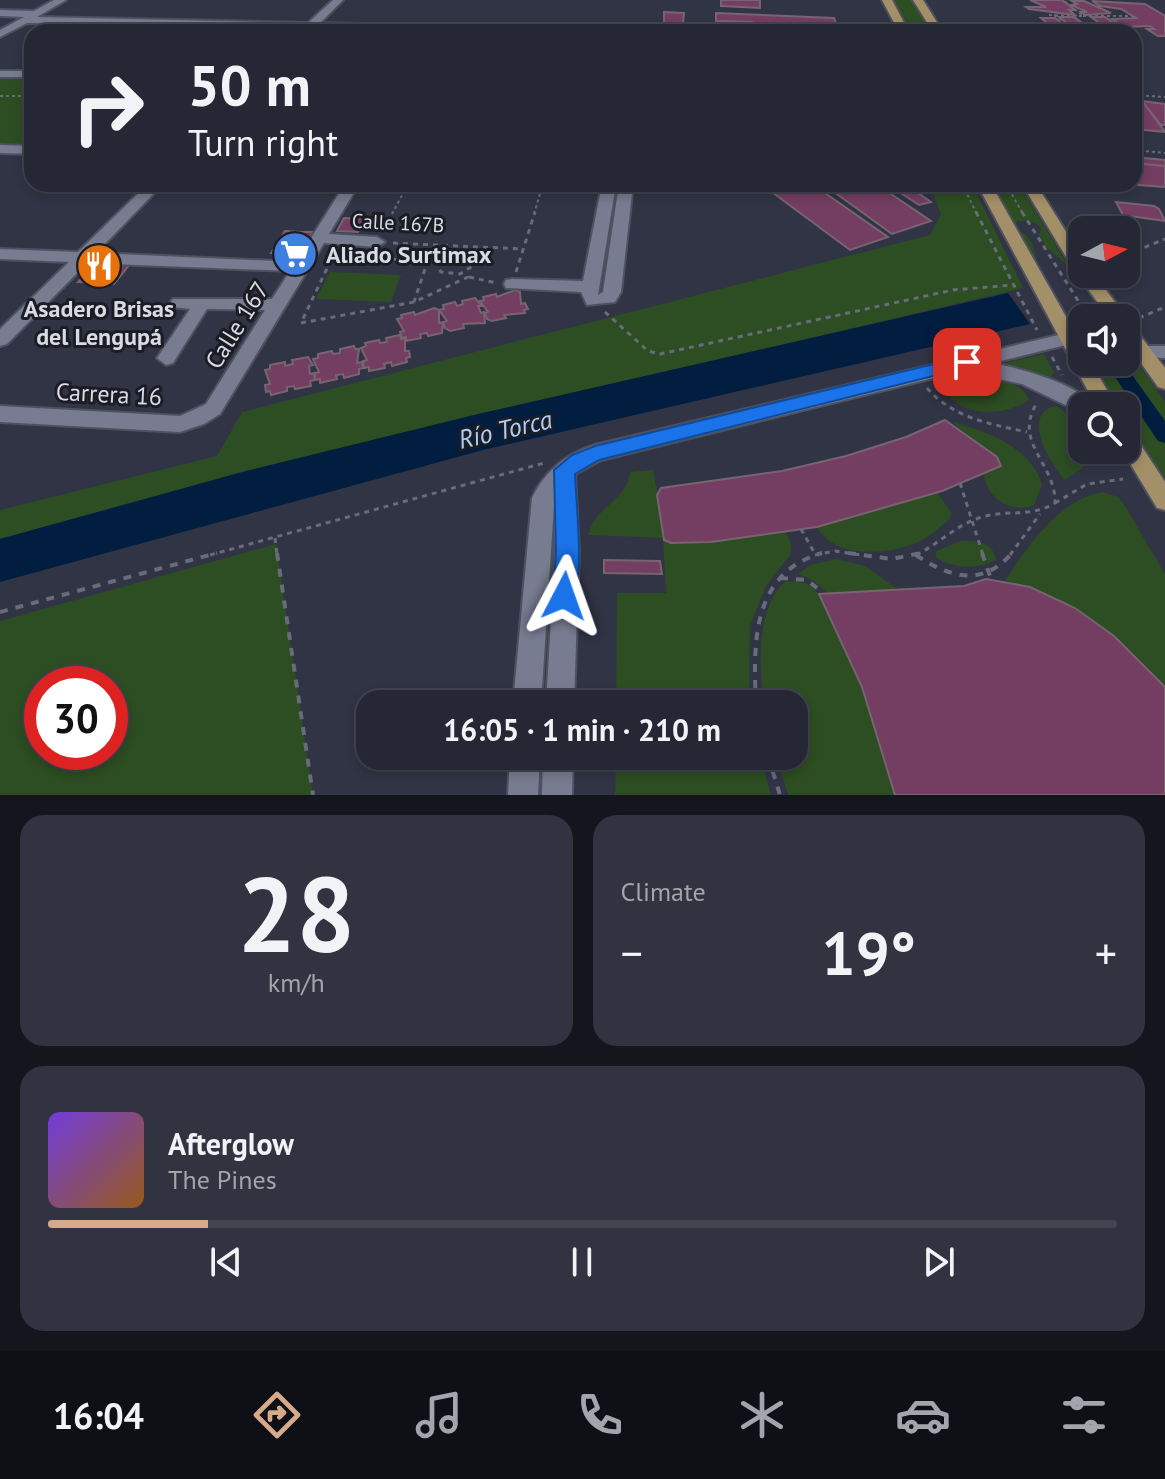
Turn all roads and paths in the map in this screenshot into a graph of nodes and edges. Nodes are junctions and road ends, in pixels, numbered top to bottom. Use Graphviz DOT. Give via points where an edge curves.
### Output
graph roads {
  1 [pos="61,0"];
  2 [pos="338,0"];
  3 [pos="887,0"];
  4 [pos="918,0"];
  5 [pos="1063,0"];
  6 [pos="22,2"];
  7 [pos="2,13"];
  8 [pos="36,14"];
  9 [pos="1049,15"];
  10 [pos="1054,15"];
  11 [pos="1083,16"];
  12 [pos="1133,16"];
  13 [pos="25,20"];
  14 [pos="151,24"];
  15 [pos="313,24"];
  16 [pos="900,24"];
  17 [pos="933,24"];
  18 [pos="1068,24"];
  19 [pos="0,34"];
  20 [pos="0,74"];
  21 [pos="24,74"];
  22 [pos="0,96"];
  23 [pos="24,96"];
  24 [pos="1142,96"];
  25 [pos="1165,97"];
  26 [pos="0,149"];
  27 [pos="24,150"];
  28 [pos="1142,151"];
  29 [pos="1165,153"];
  30 [pos="148,192"];
  31 [pos="347,192"];
  32 [pos="404,192"];
  33 [pos="541,192"];
  34 [pos="608,192"];
  35 [pos="625,192"];
  36 [pos="966,192"];
  37 [pos="988,192"];
  38 [pos="1011,192"];
  39 [pos="1034,192"];
  40 [pos="319,238"];
  41 [pos="1165,239"];
  42 [pos="444,245"];
  43 [pos="1068,248"];
  44 [pos="523,249"];
  45 [pos="1140,249"];
  46 [pos="373,250"];
  47 [pos="450,251"];
  48 [pos="0,254"];
  49 [pos="85,256"];
  50 [pos="356,256"];
  51 [pos="302,267"];
  52 [pos="464,273"];
  53 [pos="468,277"];
  54 [pos="512,284"];
  55 [pos="1013,285"];
  56 [pos="1097,288"];
  57 [pos="595,295"];
  58 [pos="414,302"];
  59 [pos="179,303"];
  60 [pos="202,304"];
  61 [pos="1079,304"];
  62 [pos="1111,304"];
  63 [pos="278,305"];
  64 [pos="1165,307"];
  65 [pos="1140,317"];
  66 [pos="1040,336"];
  67 [pos="1067,339"];
  68 [pos="0,340"];
  69 [pos="1140,347"];
  70 [pos="1143,352"];
  71 [pos="1165,352"];
  72 [pos="1050,353"];
  73 [pos="166,358"];
  74 [pos="941,368"];
  75 [pos="923,381"];
  76 [pos="1165,382"];
  77 [pos="1056,385"];
  78 [pos="1098,392"];
  79 [pos="1043,395"];
  80 [pos="1068,397"];
  81 [pos="213,409"];
  82 [pos="0,414"];
  83 [pos="1027,432"];
  84 [pos="1140,462"];
  85 [pos="558,465"];
  86 [pos="1123,479"];
  87 [pos="960,483"];
  88 [pos="1165,501"];
  89 [pos="1055,503"];
  90 [pos="1040,514"];
  91 [pos="801,529"];
  92 [pos="275,536"];
  93 [pos="815,555"];
  94 [pos="916,555"];
  95 [pos="780,578"];
  96 [pos="991,579"];
  97 [pos="823,593"];
  98 [pos="0,612"];
  99 [pos="528,690"];
  100 [pos="561,690"];
  101 [pos="755,690"];
  102 [pos="524,770"];
  103 [pos="772,770"];
  104 [pos="557,777"];
  105 [pos="313,795"];
  106 [pos="523,795"];
  107 [pos="780,795"];
  1 -- 8 [label="street"];
  2 -- 15 [label="street"];
  3 -- 16 [label="main road"];
  4 -- 17 [label="main road"];
  5 -- 11 [label="path"];
  6 -- 7 [label="street"];
  7 -- 8 [label="street"];
  8 -- 13 [label="street"];
  9 -- 10 [label="path"];
  10 -- 11 [label="path"];
  10 -- 18 [label="path"];
  11 -- 12 [label="path"];
  13 -- 14 [label="street"];
  13 -- 19 [label="street"];
  20 -- 21 [label="street"];
  22 -- 23 [label="path"];
  24 -- 25 [label="path"];
  26 -- 27 [label="street"];
  28 -- 29 [label="path"];
  30 -- 49 [label="street"];
  31 -- 40 [label="street, Calle 167"];
  32 -- 46 [label="path"];
  33 -- 44 [label="path"];
  34 -- 57 [label="street"];
  35 -- 57 [label="street" via="612,292 609,298"];
  36 -- 55 [label="path"];
  37 -- 67 [label="main road"];
  38 -- 61 [label="path"];
  39 -- 43 [label="main road"];
  40 -- 46 [label="street, Calle 167B"];
  40 -- 51 [label="street, Calle 167"];
  41 -- 45 [label="path"];
  42 -- 44 [label="path, Calle 167B"];
  42 -- 46 [label="path, Calle 167B"];
  42 -- 47 [label="path"];
  44 -- 54 [label="path"];
  46 -- 58 [label="path" via="427,263"];
  47 -- 52 [label="path" via="475,256 476,264"];
  47 -- 52 [label="path" via="437,259 437,269"];
  48 -- 49 [label="street"];
  49 -- 51 [label="street"];
  49 -- 68 [label="street"];
  50 -- 58 [label="path" via="331,260 301,323"];
  51 -- 63 [label="street, Calle 167"];
  52 -- 53 [label="path"];
  53 -- 54 [label="path"];
  53 -- 58 [label="path"];
  54 -- 57 [label="street"];
  55 -- 57 [label="path" via="953,290 660,354 648,351 608,319"];
  55 -- 66 [label="path"];
  56 -- 62 [label="main road"];
  59 -- 60 [label="street"];
  60 -- 63 [label="street"];
  60 -- 73 [label="street"];
  63 -- 81 [label="street, Calle 167"];
  64 -- 65 [label="path"];
  67 -- 74 [label="street"];
  67 -- 78 [label="main road"];
  69 -- 70 [label="main road"];
  70 -- 71 [label="street"];
  70 -- 76 [label="main road"];
  72 -- 77 [label="path" via="1062,375"];
  74 -- 80 [label="street" via="987,369"];
  74 -- 85 [label="street"];
  75 -- 83 [label="path" via="947,408"];
  79 -- 83 [label="path" via="1028,417"];
  81 -- 82 [label="street, Carrera 16" via="180,424"];
  83 -- 89 [label="path" via="1055,485"];
  84 -- 88 [label="main road"];
  85 -- 92 [label="path"];
  85 -- 99 [label="street" via="540,509"];
  85 -- 100 [label="street" via="567,551"];
  86 -- 89 [label="path" via="1082,483"];
  87 -- 96 [label="path, bridge"];
  89 -- 90 [label="path"];
  90 -- 94 [label="path" via="984,516"];
  90 -- 94 [label="path" via="997,568 984,573 946,572"];
  91 -- 93 [label="path"];
  92 -- 98 [label="path"];
  92 -- 105 [label="path"];
  93 -- 94 [label="path"];
  93 -- 95 [label="path" via="803,558"];
  95 -- 97 [label="path" via="807,580"];
  95 -- 101 [label="path" via="758,622"];
  102 -- 106 [label="street"];
  103 -- 107 [label="path"];
  104 -- 106 [label="street"];
}
